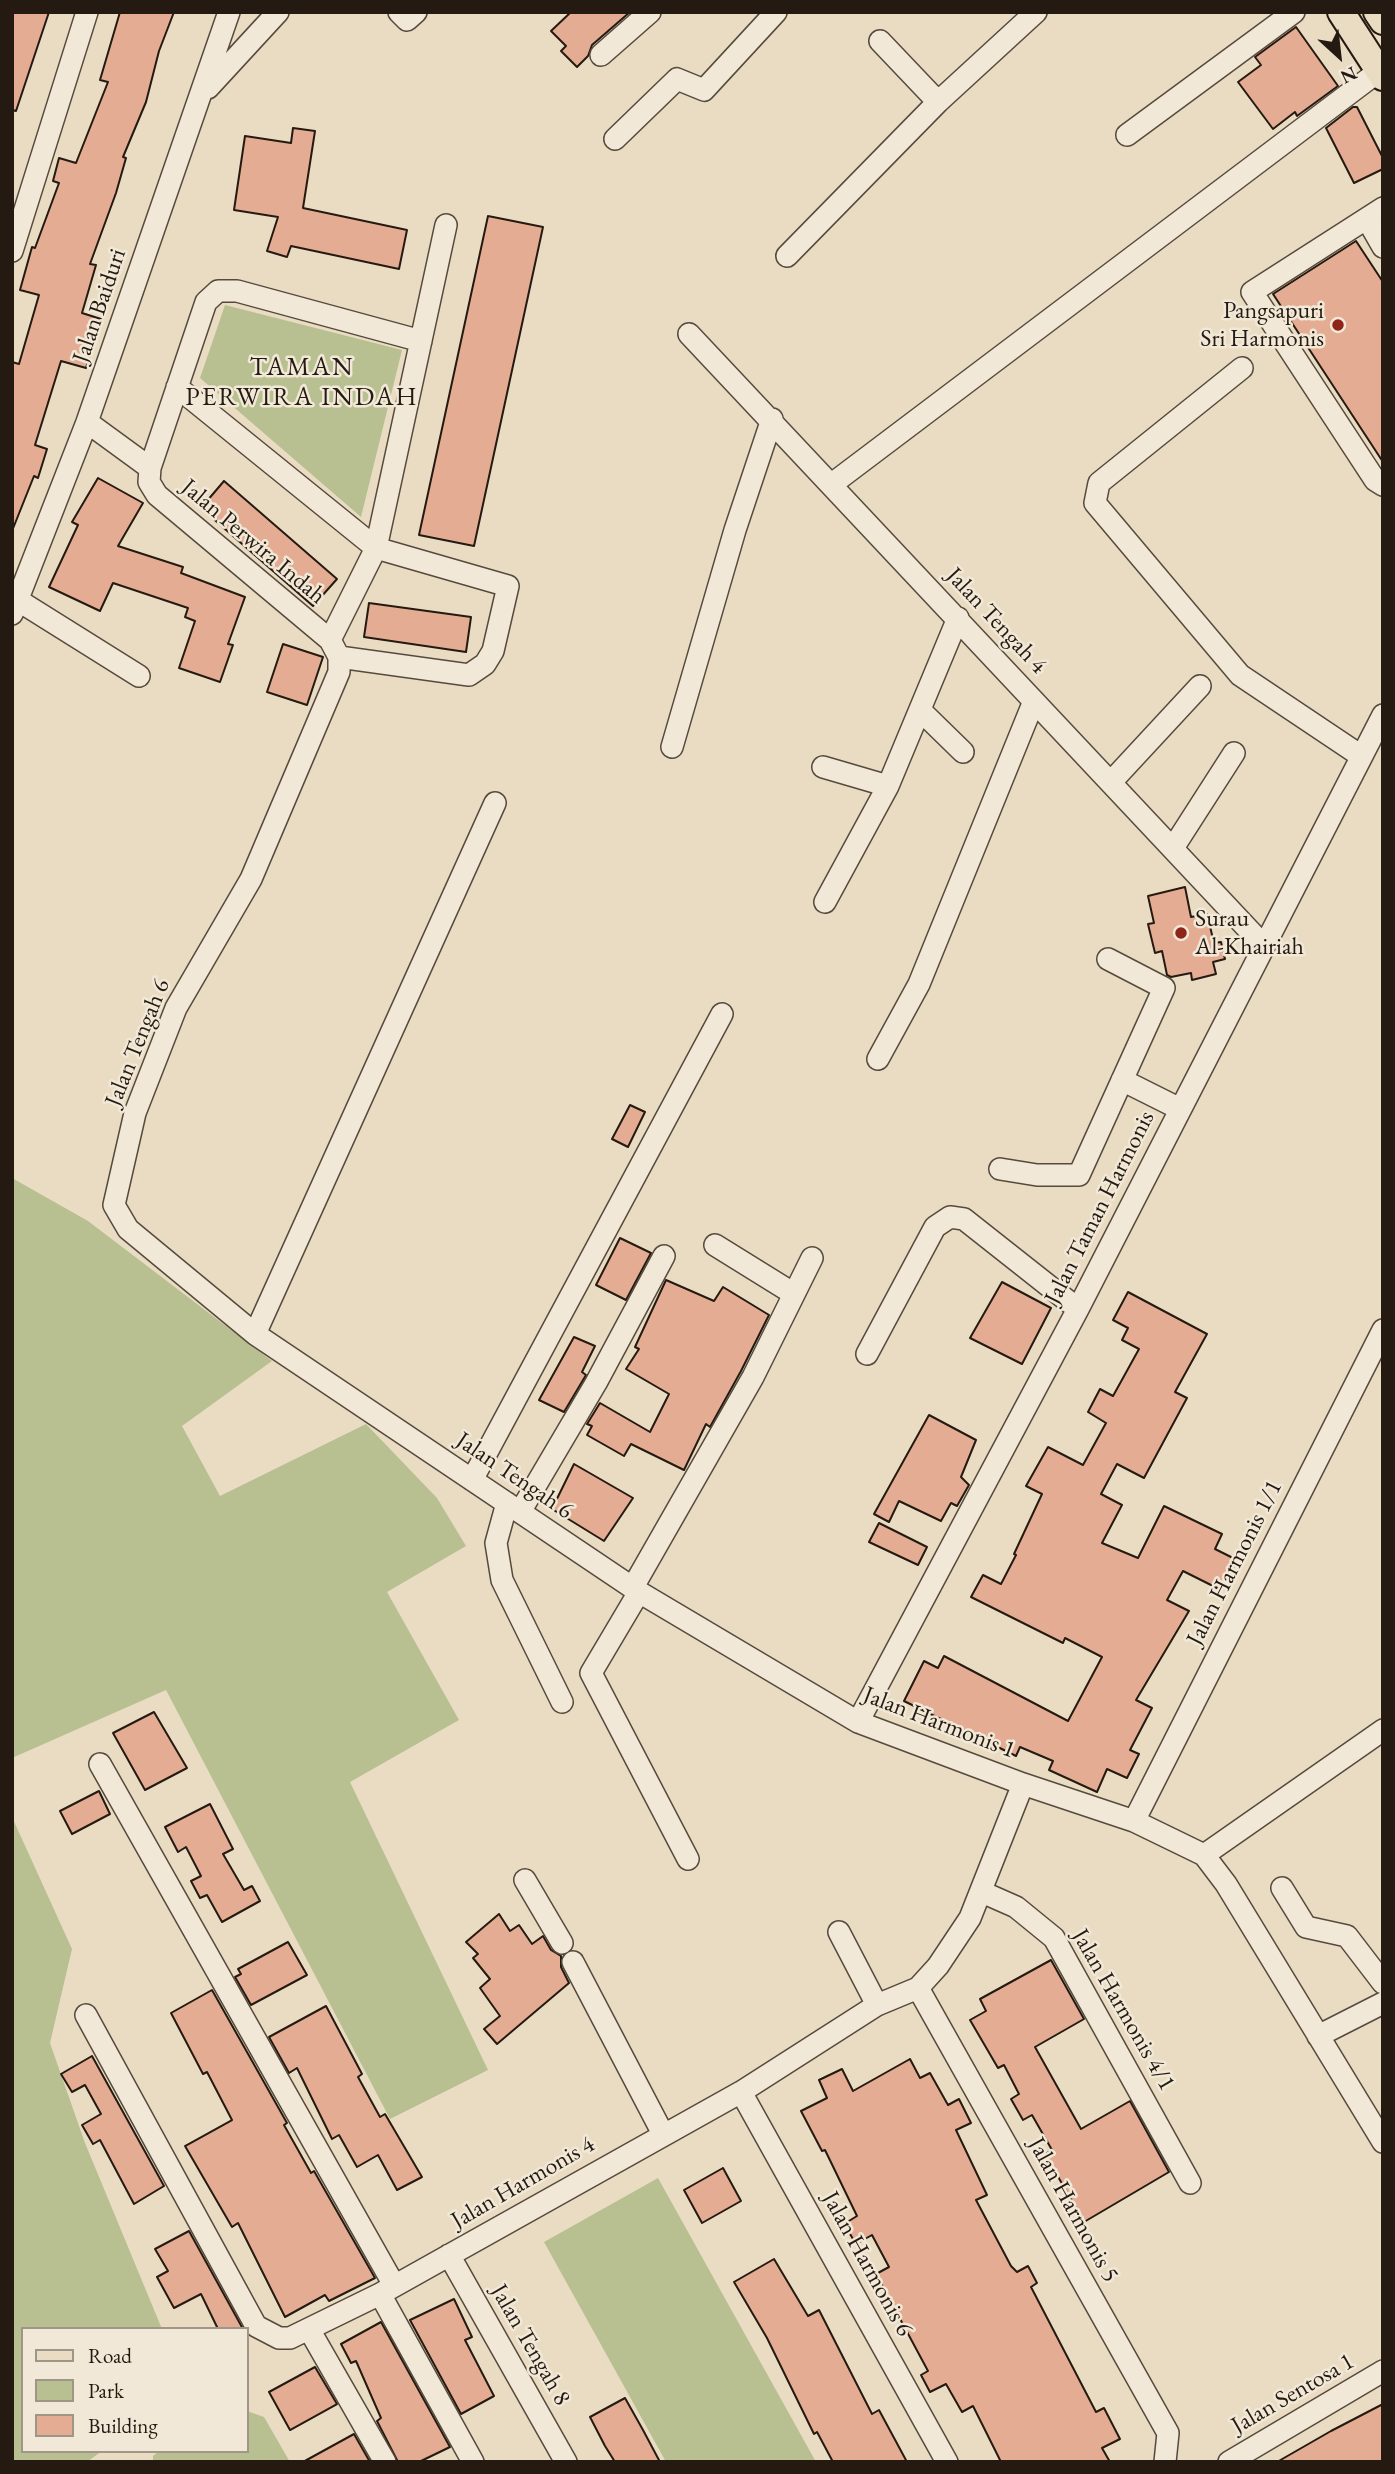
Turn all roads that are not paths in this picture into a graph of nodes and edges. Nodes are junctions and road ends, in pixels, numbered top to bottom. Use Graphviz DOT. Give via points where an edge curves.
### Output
graph roads {
  1 [pos="87,12"];
  2 [pos="229,12"];
  3 [pos="278,12"];
  4 [pos="398,12"];
  5 [pos="416,12"];
  6 [pos="650,12"];
  7 [pos="776,12"];
  8 [pos="1036,12"];
  9 [pos="1294,12"];
  10 [pos="1341,12"];
  11 [pos="1377,12"];
  12 [pos="1383,21"];
  13 [pos="880,41"];
  14 [pos="601,55"];
  15 [pos="1381,74"];
  16 [pos="202,95"];
  17 [pos="938,102"];
  18 [pos="1127,135"];
  19 [pos="615,139"];
  20 [pos="1375,214"];
  21 [pos="446,225"];
  22 [pos="14,238"];
  23 [pos="1383,247"];
  24 [pos="787,256"];
  25 [pos="689,334"];
  26 [pos="421,341"];
  27 [pos="1242,368"];
  28 [pos="177,387"];
  29 [pos="772,419"];
  30 [pos="87,422"];
  31 [pos="150,468"];
  32 [pos="832,484"];
  33 [pos="1383,485"];
  34 [pos="376,548"];
  35 [pos="14,606"];
  36 [pos="958,618"];
  37 [pos="335,648"];
  38 [pos="139,676"];
  39 [pos="1200,686"];
  40 [pos="1034,701"];
  41 [pos="920,710"];
  42 [pos="1383,715"];
  43 [pos="672,747"];
  44 [pos="963,752"];
  45 [pos="1234,753"];
  46 [pos="1361,756"];
  47 [pos="823,767"];
  48 [pos="1111,782"];
  49 [pos="888,786"];
  50 [pos="495,803"];
  51 [pos="1173,848"];
  52 [pos="825,902"];
  53 [pos="1264,946"];
  54 [pos="1108,959"];
  55 [pos="722,1014"];
  56 [pos="878,1059"];
  57 [pos="1122,1080"];
  58 [pos="1180,1109"];
  59 [pos="1000,1170"];
  60 [pos="715,1245"];
  61 [pos="664,1256"];
  62 [pos="813,1258"];
  63 [pos="794,1294"];
  64 [pos="1078,1309"];
  65 [pos="1383,1329"];
  66 [pos="255,1334"];
  67 [pos="867,1354"];
  68 [pos="472,1479"];
  69 [pos="514,1507"];
  70 [pos="636,1589"];
  71 [pos="562,1702"];
  72 [pos="858,1722"];
  73 [pos="1383,1730"];
  74 [pos="100,1764"];
  75 [pos="1023,1784"];
  76 [pos="1134,1821"];
  77 [pos="1204,1855"];
  78 [pos="688,1859"];
  79 [pos="525,1880"];
  80 [pos="1282,1888"];
  81 [pos="982,1892"];
  82 [pos="839,1932"];
  83 [pos="562,1943"];
  84 [pos="573,1962"];
  85 [pos="1383,1983"];
  86 [pos="918,1988"];
  87 [pos="1383,2003"];
  88 [pos="877,2006"];
  89 [pos="86,2015"];
  90 [pos="1318,2036"];
  91 [pos="741,2092"];
  92 [pos="663,2134"];
  93 [pos="1381,2136"];
  94 [pos="1190,2183"];
  95 [pos="449,2255"];
  96 [pos="387,2290"];
  97 [pos="310,2331"];
  98 [pos="1383,2371"];
  99 [pos="385,2462"];
  100 [pos="473,2462"];
  101 [pos="566,2462"];
  102 [pos="947,2462"];
  103 [pos="1166,2462"];
  104 [pos="1230,2462"];
  1 -- 22 [label="street"];
  2 -- 16 [label="street, Jalan Baiduri"];
  3 -- 16 [label="street"];
  4 -- 5 [label="street" via="407,20"];
  6 -- 14 [label="street"];
  7 -- 19 [label="street" via="704,90 677,79"];
  8 -- 17 [label="street"];
  9 -- 18 [label="street"];
  10 -- 15 [label="main road"];
  11 -- 12 [label="main road"];
  13 -- 17 [label="street"];
  15 -- 32 [label="street"];
  16 -- 30 [label="street, Jalan Baiduri"];
  17 -- 24 [label="street"];
  20 -- 23 [label="street"];
  20 -- 33 [label="street" via="1252,292 1375,480"];
  21 -- 26 [label="street, Jalan Tengah 6"];
  25 -- 29 [label="street, Jalan Tengah 4"];
  26 -- 28 [label="street, Jalan Perwira Indah" via="218,290 206,302"];
  26 -- 34 [label="street, Jalan Tengah 6"];
  27 -- 46 [label="street" via="1099,483 1095,503 1240,675"];
  28 -- 31 [label="street, Jalan Perwira Indah"];
  28 -- 34 [label="street"];
  29 -- 32 [label="street, Jalan Tengah 4"];
  29 -- 43 [label="street"];
  30 -- 31 [label="street"];
  30 -- 35 [label="street, Jalan Baiduri"];
  31 -- 37 [label="street, Jalan Perwira Indah" via="149,482 158,495"];
  32 -- 36 [label="street, Jalan Tengah 4"];
  34 -- 37 [label="street, Jalan Tengah 6"];
  34 -- 37 [label="street" via="508,586 493,651 485,664 469,675"];
  35 -- 38 [label="street"];
  36 -- 40 [label="street, Jalan Tengah 4"];
  36 -- 41 [label="street"];
  37 -- 66 [label="street, Jalan Tengah 6" via="339,673 250,879 176,1008 135,1113 114,1205 128,1229"];
  39 -- 48 [label="street"];
  40 -- 48 [label="street, Jalan Tengah 4"];
  40 -- 56 [label="street" via="919,984"];
  41 -- 44 [label="street"];
  41 -- 49 [label="street"];
  42 -- 46 [label="street, Jalan Taman Harmonis"];
  45 -- 51 [label="street"];
  46 -- 53 [label="street, Jalan Taman Harmonis"];
  47 -- 49 [label="street"];
  48 -- 51 [label="street, Jalan Tengah 4"];
  49 -- 52 [label="street"];
  50 -- 66 [label="street"];
  51 -- 53 [label="street, Jalan Tengah 4"];
  53 -- 58 [label="street, Jalan Taman Harmonis"];
  54 -- 57 [label="street" via="1164,988"];
  55 -- 68 [label="street"];
  57 -- 58 [label="street"];
  57 -- 59 [label="street" via="1079,1175"];
  58 -- 64 [label="street, Jalan Taman Harmonis"];
  60 -- 63 [label="street"];
  61 -- 69 [label="street" via="596,1383"];
  62 -- 63 [label="street"];
  63 -- 70 [label="street"];
  64 -- 67 [label="street" via="964,1219 950,1217 935,1227"];
  64 -- 72 [label="street, Jalan Taman Harmonis"];
  65 -- 76 [label="street, Jalan Harmonis 1/1"];
  66 -- 68 [label="street, Jalan Tengah 6"];
  68 -- 69 [label="street, Jalan Tengah 6"];
  69 -- 70 [label="street, Jalan Tengah 6"];
  69 -- 71 [label="street" via="496,1543 502,1580"];
  70 -- 72 [label="street, Jalan Harmonis 1"];
  70 -- 78 [label="street" via="592,1673"];
  72 -- 75 [label="street, Jalan Harmonis 1"];
  73 -- 77 [label="street"];
  74 -- 96 [label="street"];
  75 -- 76 [label="street, Jalan Harmonis 1"];
  75 -- 81 [label="street, Jalan Harmonis 4"];
  76 -- 77 [label="street, Jalan Harmonis 1"];
  77 -- 90 [label="street, Jalan Harmonis 1"];
  79 -- 83 [label="street"];
  80 -- 85 [label="street" via="1306,1927 1347,1936"];
  81 -- 86 [label="street, Jalan Harmonis 4" via="956,1942"];
  81 -- 94 [label="street, Jalan Harmonis 4/1" via="1016,1907 1054,1938"];
  82 -- 88 [label="street"];
  84 -- 92 [label="street"];
  86 -- 88 [label="street, Jalan Harmonis 4"];
  86 -- 103 [label="street, Jalan Harmonis 5" via="1168,2433"];
  87 -- 90 [label="street"];
  88 -- 91 [label="street, Jalan Harmonis 4"];
  89 -- 97 [label="street, Jalan Harmonis 4" via="257,2326 279,2338"];
  90 -- 93 [label="street, Jalan Harmonis 1"];
  91 -- 92 [label="street, Jalan Harmonis 4"];
  91 -- 102 [label="street, Jalan Harmonis 6"];
  92 -- 95 [label="street, Jalan Harmonis 4"];
  95 -- 96 [label="street, Jalan Harmonis 4"];
  95 -- 101 [label="street, Jalan Tengah 8"];
  96 -- 97 [label="street, Jalan Harmonis 4"];
  96 -- 100 [label="street"];
  97 -- 99 [label="street"];
  98 -- 104 [label="street, Jalan Sentosa 1"];
}
